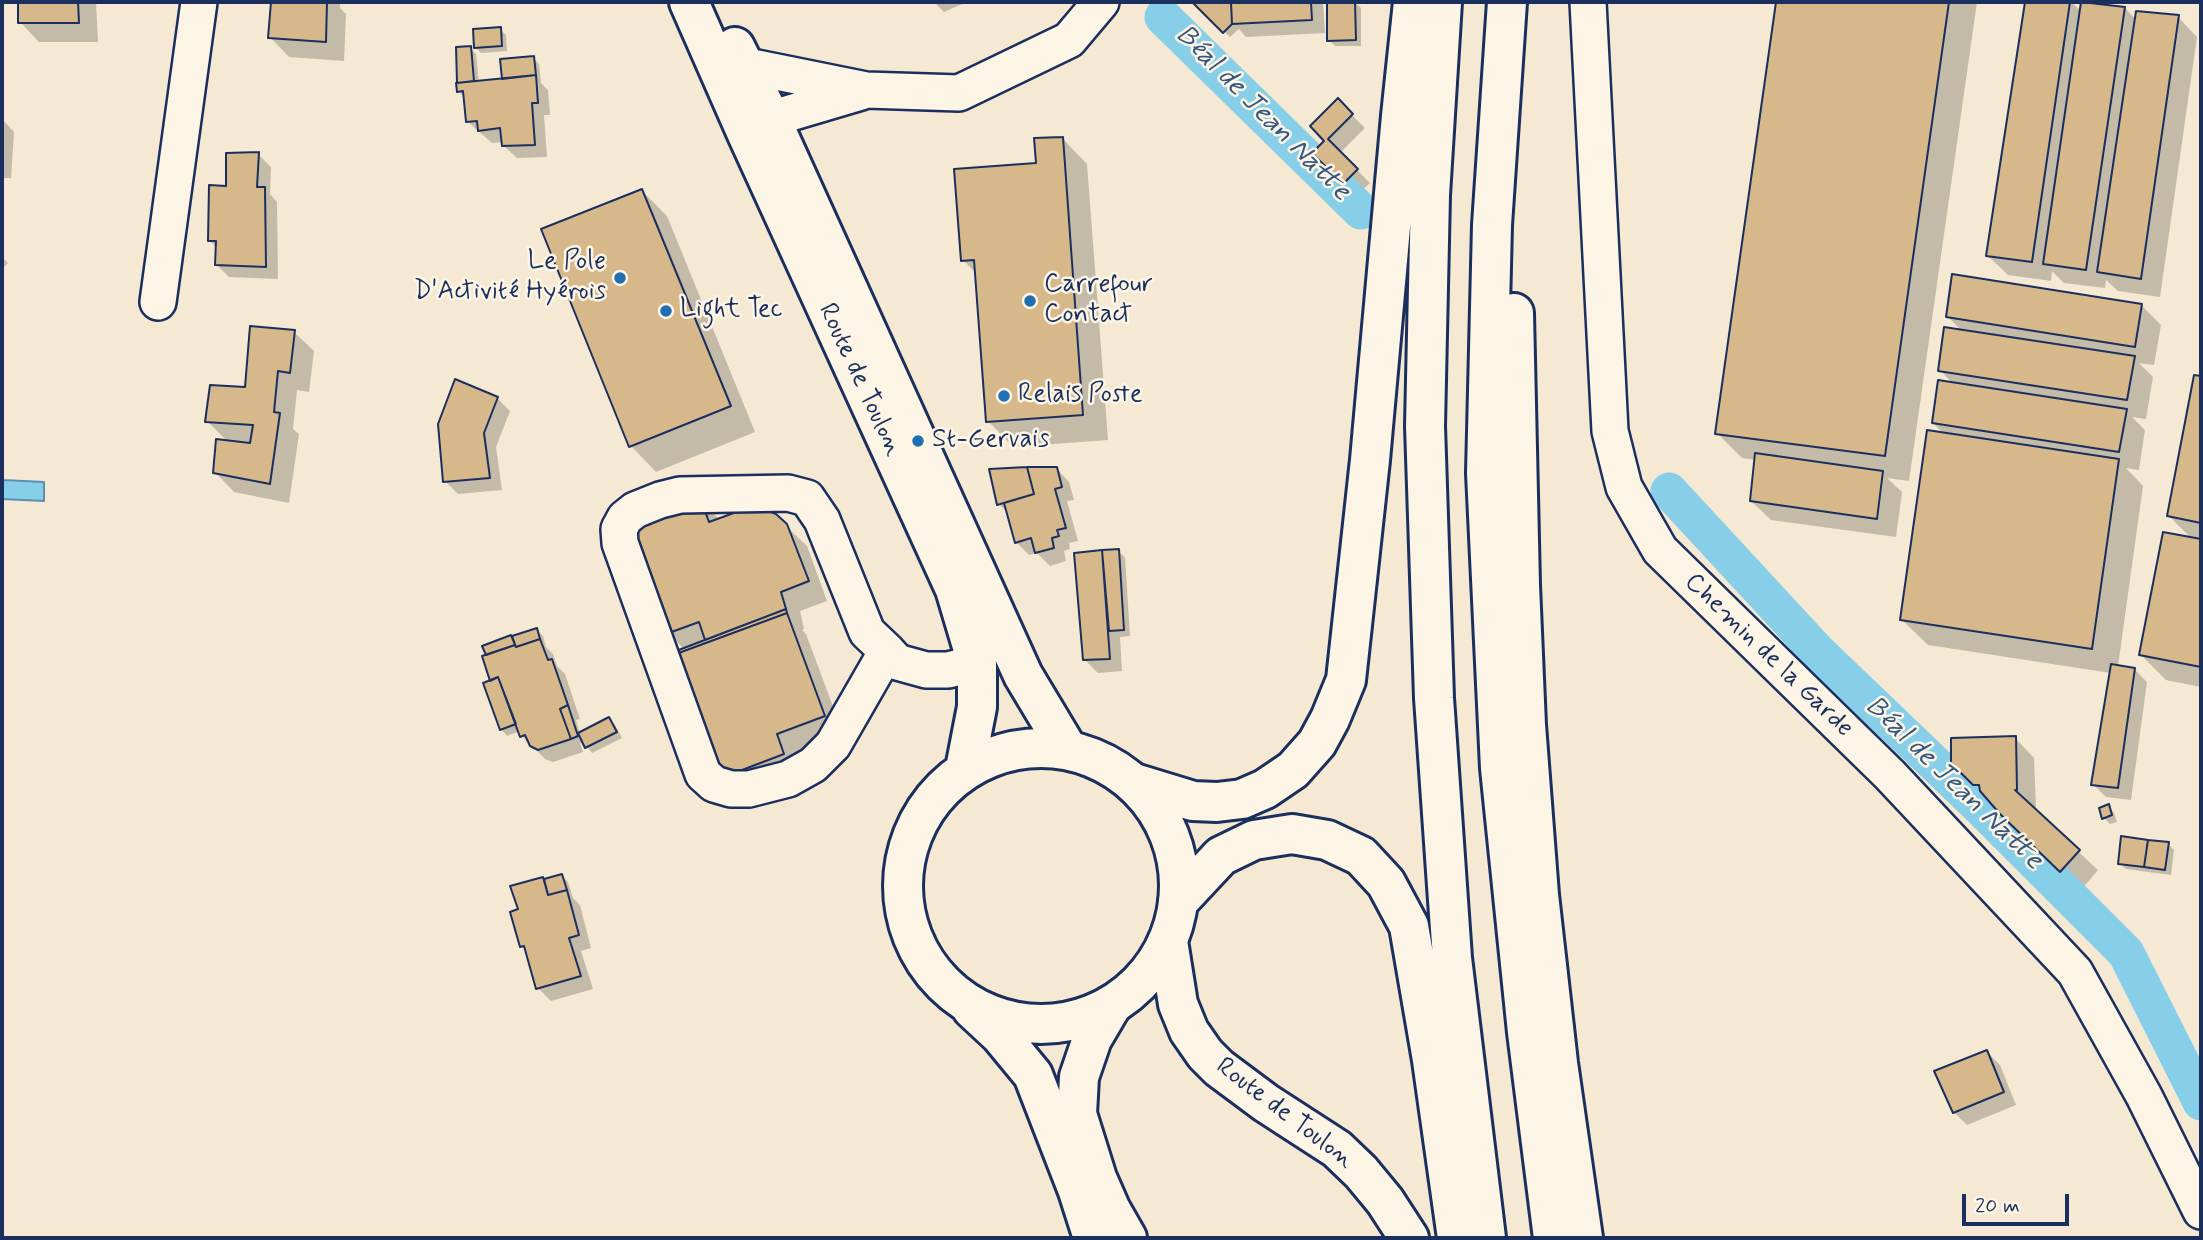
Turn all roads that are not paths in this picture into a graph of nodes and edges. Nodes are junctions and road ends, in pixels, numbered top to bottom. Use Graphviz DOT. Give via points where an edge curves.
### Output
graph roads {
  1 [pos="199,2"];
  2 [pos="1101,2"];
  3 [pos="1413,2"];
  4 [pos="1443,2"];
  5 [pos="1507,2"];
  6 [pos="1520,2"];
  7 [pos="1588,2"];
  8 [pos="699,6"];
  9 [pos="744,81"];
  10 [pos="866,90"];
  11 [pos="759,127"];
  12 [pos="158,302"];
  13 [pos="887,651"];
  14 [pos="977,663"];
  15 [pos="1068,750"];
  16 [pos="965,769"];
  17 [pos="703,774"];
  18 [pos="1133,783"];
  19 [pos="714,809"];
  20 [pos="1178,902"];
  21 [pos="1167,942"];
  22 [pos="960,998"];
  23 [pos="1112,1005"];
  24 [pos="2201,1212"];
  25 [pos="1092,1229"];
  26 [pos="1126,1238"];
  27 [pos="1409,1238"];
  28 [pos="1457,1238"];
  29 [pos="1486,1238"];
  30 [pos="1553,1238"];
  31 [pos="1583,1238"];
  1 -- 12 [label="street"];
  2 -- 10 [label="street" via="1069,40 959,93"];
  3 -- 18 [label="main road" via="1346,680 1317,744 1265,789 1242,799 1193,801"];
  4 -- 29 [label="main road" via="1430,195 1425,426 1434,698 1452,958"];
  5 -- 30 [label="main road" via="1492,225 1486,473 1500,768"];
  6 -- 31 [label="main road" via="1514,302 1526,725 1558,1063"];
  7 -- 24 [label="street, Chemin de la Garde" via="1610,431 1624,487 1660,550 1890,775 2076,972"];
  8 -- 9 [label="main road, Route de Toulon"];
  8 -- 11 [label="main road, Route de Toulon"];
  9 -- 10 [label="street" via="758,68"];
  9 -- 11 [label="main road, Route de Toulon"];
  10 -- 11 [label="street"];
  11 -- 14 [label="main road, Route de Toulon" via="955,589"];
  11 -- 15 [label="main road, Route de Toulon" via="1023,675"];
  13 -- 14 [label="street" via="897,662 926,670"];
  13 -- 17 [label="street" via="833,745 813,765 788,779 749,789 714,784"];
  13 -- 17 [label="street" via="867,632 822,520 807,498 788,493 680,495 635,510 619,529 620,543"];
  14 -- 16 [label="main road, Route de Toulon" via="977,707"];
  15 -- 16 [label="main road" via="1033,747 998,754"];
  15 -- 18 [label="main road" via="1103,762"];
  16 -- 22 [label="main road" via="932,799 911,838 902,882 908,926 929,967"];
  17 -- 19 [label="street"];
  18 -- 20 [label="main road" via="1161,817 1176,858"];
  20 -- 21 [label="main road"];
  20 -- 28 [label="main road" via="1221,856 1254,840 1292,834 1327,839 1361,856 1386,883 1409,926"];
  21 -- 23 [label="main road" via="1144,978"];
  21 -- 27 [label="main road, Route de Toulon" via="1178,1004 1205,1054 1266,1103 1337,1149 1385,1201"];
  22 -- 23 [label="main road" via="996,1017 1035,1024 1074,1020"];
  22 -- 25 [label="main road" via="1000,1035 1033,1075"];
  23 -- 26 [label="main road" via="1092,1039 1079,1077 1077,1114 1097,1178"];
}
